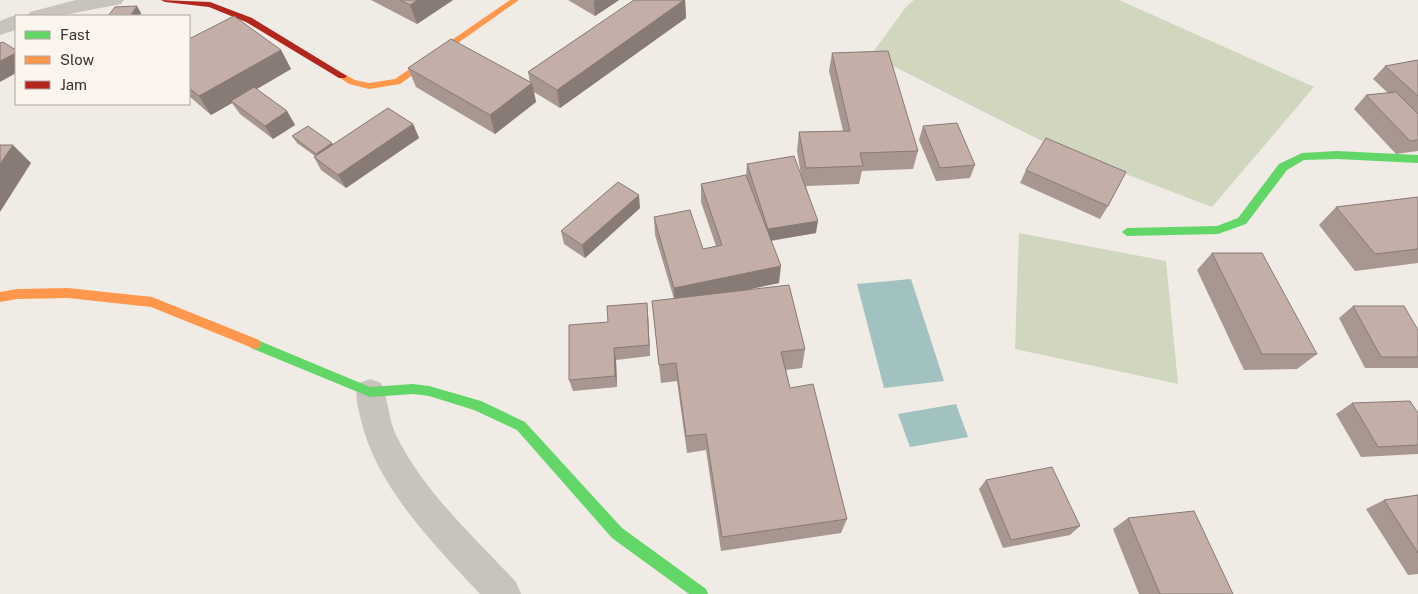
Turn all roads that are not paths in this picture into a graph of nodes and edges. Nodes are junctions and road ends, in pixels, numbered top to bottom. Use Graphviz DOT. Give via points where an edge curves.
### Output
graph roads {
  1 [pos="114,0"];
  2 [pos="165,0"];
  3 [pos="515,0"];
  4 [pos="40,15"];
  5 [pos="15,22"];
  6 [pos="0,29"];
  7 [pos="1418,159"];
  8 [pos="1127,232"];
  9 [pos="0,297"];
  10 [pos="370,392"];
  11 [pos="504,594"];
  12 [pos="702,594"];
  1 -- 4 [label="street"];
  2 -- 3 [label="street" via="210,5 249,20 352,82 374,87 397,82"];
  5 -- 6 [label="street"];
  7 -- 8 [label="street" via="1337,155 1302,157 1283,167 1242,221 1218,230"];
  9 -- 10 [label="street" via="68,293 152,302"];
  10 -- 11 [label="street" via="384,443 414,491 442,527"];
  10 -- 12 [label="street" via="429,391 476,405 521,426 617,533"];
}
